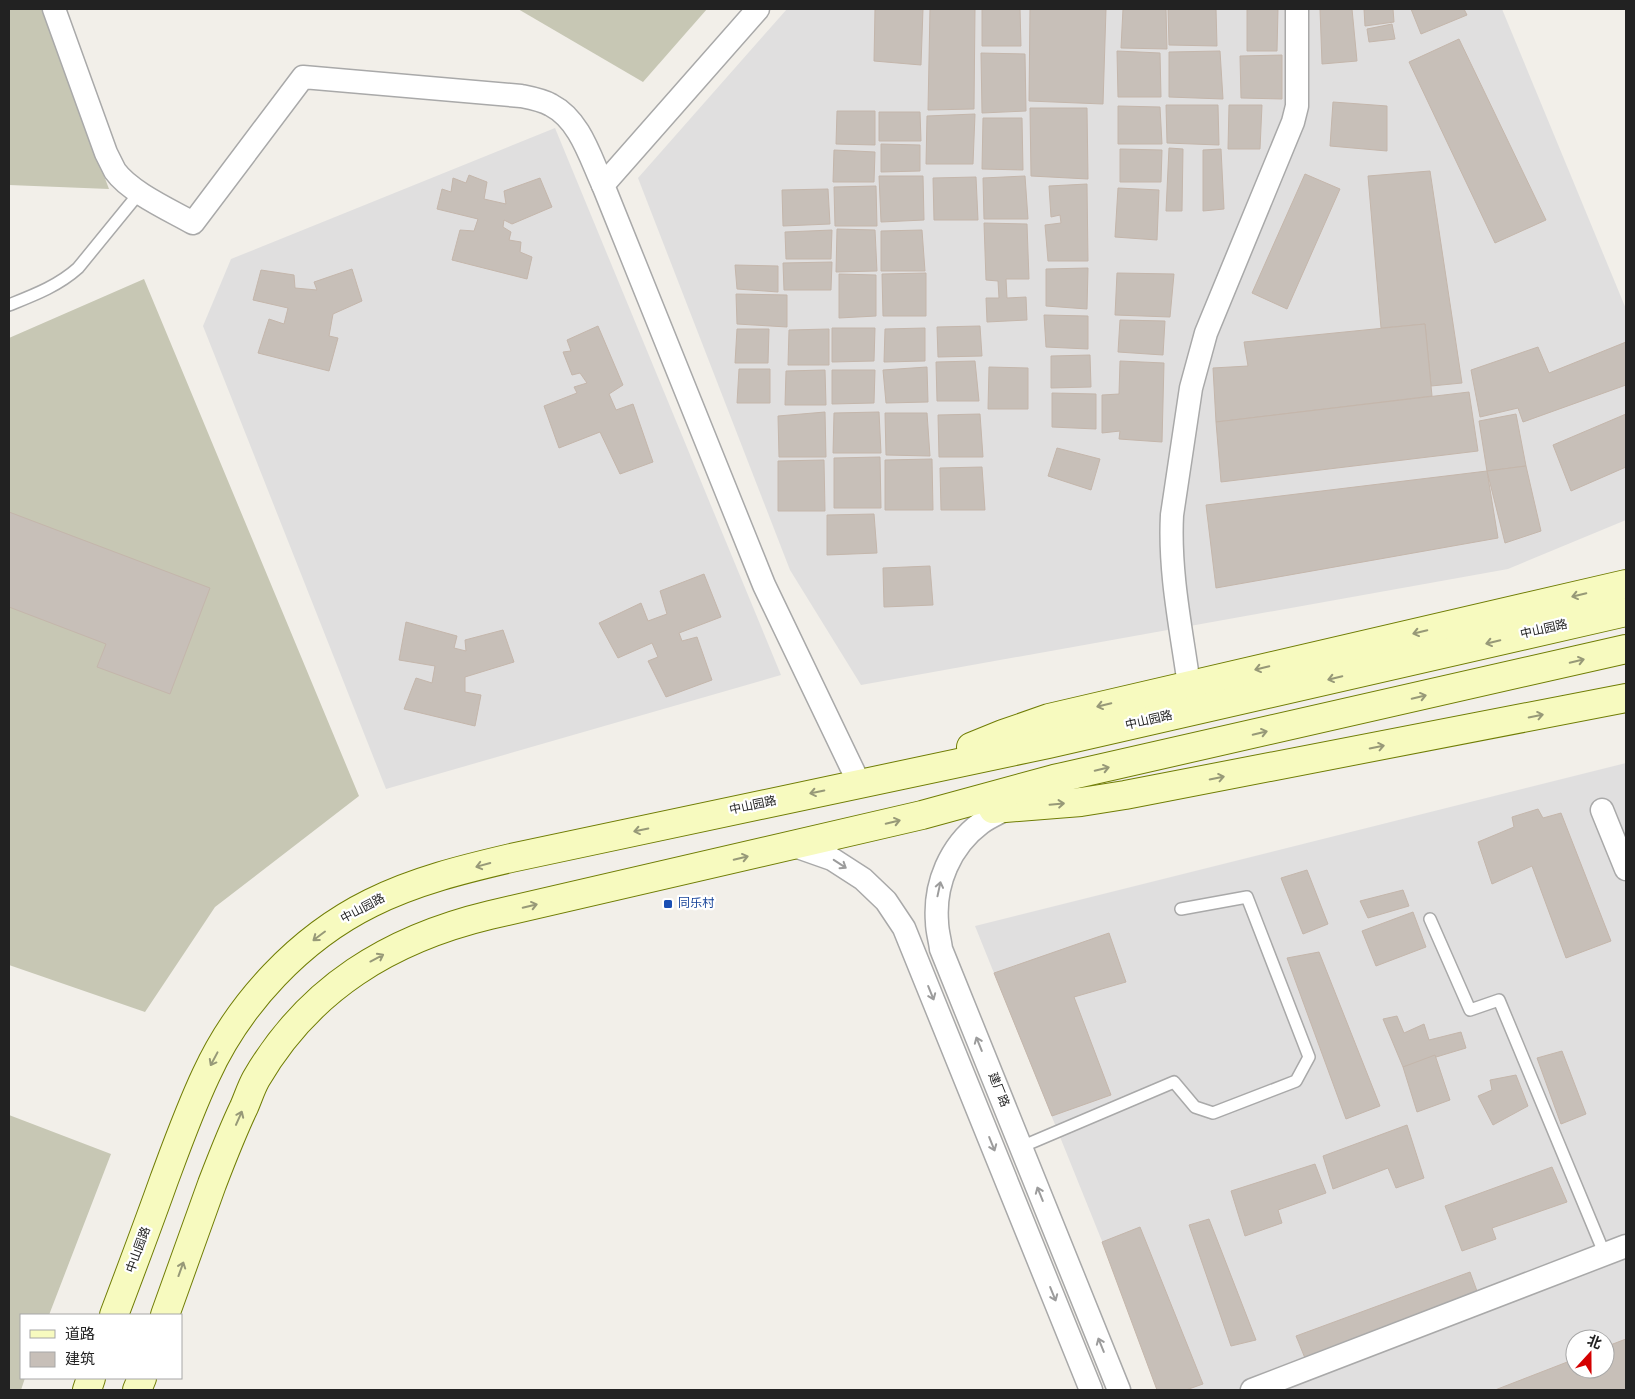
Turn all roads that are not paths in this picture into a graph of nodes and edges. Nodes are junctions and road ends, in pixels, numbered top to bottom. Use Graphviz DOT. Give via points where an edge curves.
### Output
graph roads {
  1 [pos="54,9"];
  2 [pos="758,9"];
  3 [pos="1297,9"];
  4 [pos="603,185"];
  5 [pos="140,192"];
  6 [pos="9,305"];
  7 [pos="1626,584"];
  8 [pos="1626,612"];
  9 [pos="1626,650"];
  10 [pos="1189,685"];
  11 [pos="1626,698"];
  12 [pos="916,771"];
  13 [pos="859,783"];
  14 [pos="1008,808"];
  15 [pos="1602,810"];
  16 [pos="922,815"];
  17 [pos="794,846"];
  18 [pos="1626,870"];
  19 [pos="1181,909"];
  20 [pos="1430,919"];
  21 [pos="1021,1147"];
  22 [pos="1626,1246"];
  23 [pos="1605,1255"];
  24 [pos="114,1314"];
  25 [pos="165,1314"];
  26 [pos="1091,1390"];
  27 [pos="1119,1390"];
  28 [pos="1252,1390"];
  1 -- 5 [label="street" via="106,153 120,176"];
  2 -- 4 [label="street"];
  3 -- 10 [label="street" via="1297,106 1293,122 1206,332 1191,388 1171,536 1173,580"];
  4 -- 5 [label="street" via="572,121 551,104 521,96 303,77 193,223"];
  4 -- 13 [label="street" via="764,585"];
  5 -- 6 [label="lane" via="68,278"];
  7 -- 10 [label="main road, one-way"];
  8 -- 12 [label="main road, 中山园路, one-way"];
  16 -- 9 [label="main road, one-way" via="1054,780"];
  10 -- 12 [label="main road, one-way" via="1049,718"];
  14 -- 11 [label="main road, one-way" via="1125,795"];
  12 -- 13 [label="main road, 中山园路"];
  13 -- 24 [label="main road, 中山园路, one-way" via="473,868 424,882 371,903 318,936 267,983 244,1012 206,1073"];
  14 -- 16 [label="main road"];
  21 -- 14 [label="street, 建厂路, one-way" via="941,949 936,921 938,891 946,864 961,841 981,822"];
  15 -- 18 [label="street"];
  17 -- 16 [label="main road, one-way"];
  25 -- 17 [label="main road, one-way" via="226,1146 256,1080 283,1038 340,981 395,948 444,928"];
  17 -- 26 [label="street, 建厂路, one-way" via="832,859 863,879 886,901 904,928"];
  19 -- 21 [label="lane" via="1247,897 1309,1057 1296,1081 1213,1113 1195,1107 1174,1082"];
  20 -- 23 [label="lane" via="1470,1010 1499,1000"];
  27 -- 21 [label="street, 建厂路, one-way"];
  22 -- 23 [label="street"];
  23 -- 28 [label="street"];
}
